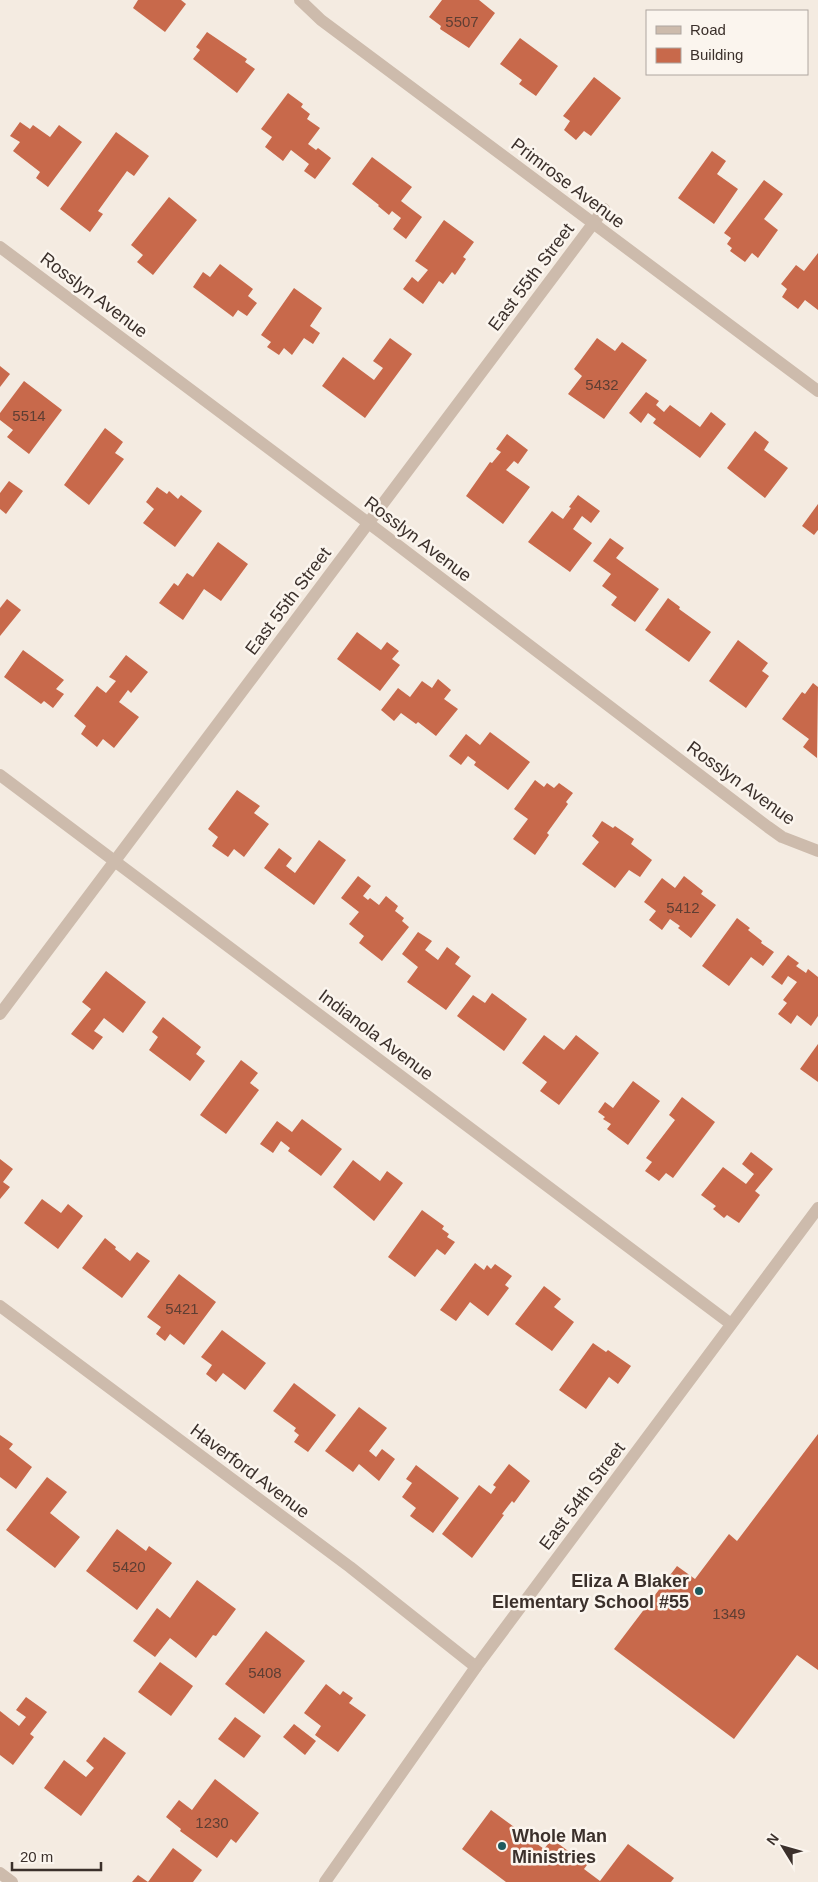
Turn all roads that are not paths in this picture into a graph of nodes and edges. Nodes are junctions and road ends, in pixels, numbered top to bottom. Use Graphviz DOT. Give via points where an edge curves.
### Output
graph roads {
  1 [pos="300,0"];
  2 [pos="604,209"];
  3 [pos="593,224"];
  4 [pos="0,247"];
  5 [pos="818,391"];
  6 [pos="368,523"];
  7 [pos="0,775"];
  8 [pos="818,852"];
  9 [pos="115,861"];
  10 [pos="0,1014"];
  11 [pos="818,1208"];
  12 [pos="0,1306"];
  13 [pos="731,1324"];
  14 [pos="476,1667"];
  15 [pos="0,1872"];
  16 [pos="12,1882"];
  17 [pos="325,1882"];
  1 -- 3 [label="street, Primrose Avenue" via="321,20"];
  2 -- 3 [label="street, East 55th Street"];
  3 -- 5 [label="street, Primrose Avenue"];
  3 -- 6 [label="street, East 55th Street"];
  4 -- 6 [label="street, Rosslyn Avenue"];
  6 -- 8 [label="street, Rosslyn Avenue" via="768,827"];
  6 -- 9 [label="street, East 55th Street"];
  7 -- 9 [label="street, Indianola Avenue"];
  9 -- 10 [label="street, East 55th Street"];
  9 -- 13 [label="street, Indianola Avenue"];
  11 -- 13 [label="street, East 54th Street"];
  12 -- 14 [label="street, Haverford Avenue" via="350,1567"];
  13 -- 14 [label="street, East 54th Street"];
  14 -- 17 [label="street, East 54th Street"];
  15 -- 16 [label="street"];
}
